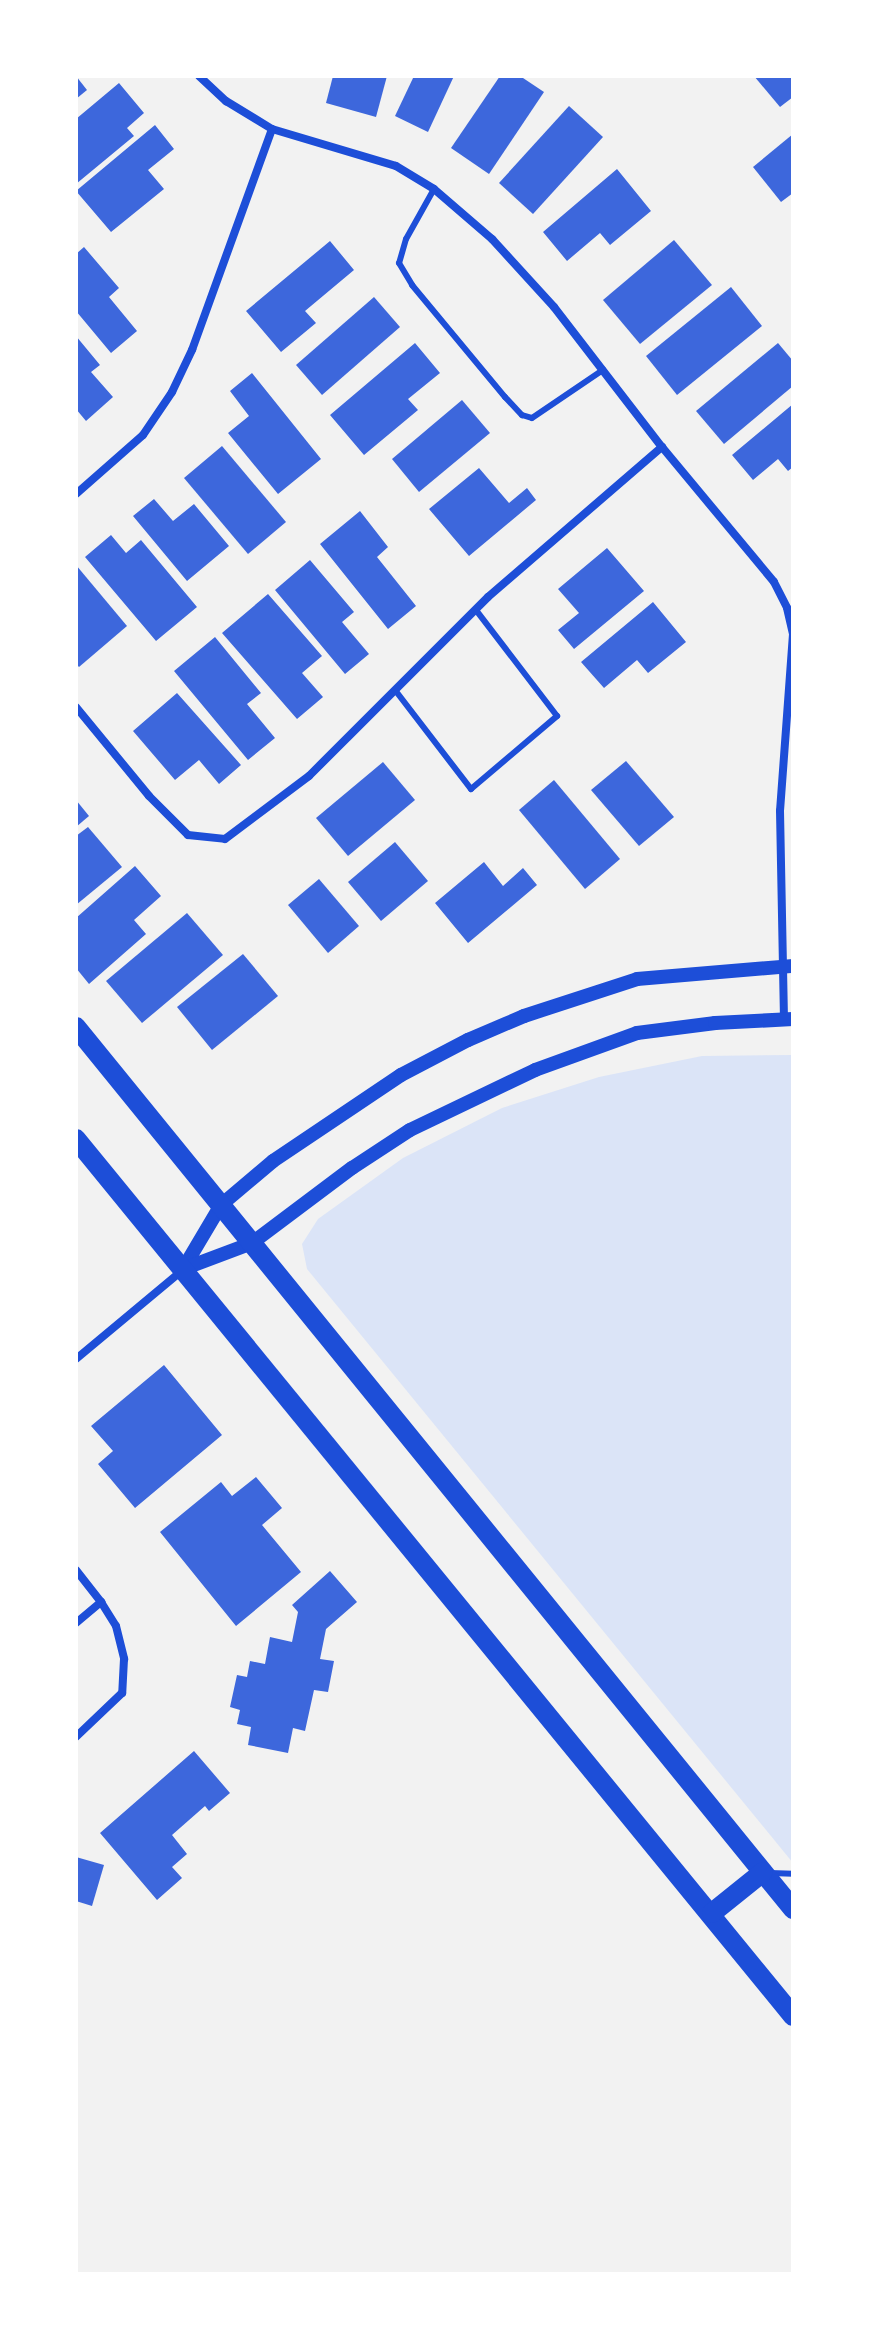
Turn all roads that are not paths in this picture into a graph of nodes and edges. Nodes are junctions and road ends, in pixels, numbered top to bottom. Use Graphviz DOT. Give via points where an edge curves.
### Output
graph roads {
  1 [pos="199,76"];
  2 [pos="272,129"];
  3 [pos="434,189"];
  4 [pos="603,370"];
  5 [pos="662,447"];
  6 [pos="76,494"];
  7 [pos="476,610"];
  8 [pos="395,690"];
  9 [pos="76,707"];
  10 [pos="788,966"];
  11 [pos="788,1019"];
  12 [pos="76,1027"];
  13 [pos="76,1139"];
  14 [pos="221,1205"];
  15 [pos="252,1243"];
  16 [pos="183,1269"];
  17 [pos="76,1359"];
  18 [pos="76,1570"];
  19 [pos="101,1602"];
  20 [pos="76,1623"];
  21 [pos="76,1737"];
  22 [pos="763,1872"];
  23 [pos="793,1874"];
  24 [pos="793,1909"];
  25 [pos="712,1913"];
  26 [pos="793,2016"];
  1 -- 2 [label="street" via="226,101"];
  2 -- 3 [label="street" via="396,166"];
  2 -- 6 [label="street" via="172,392 143,435"];
  3 -- 4 [label="street" via="492,239"];
  3 -- 4 [label="lane" via="399,263 505,397 532,418"];
  4 -- 5 [label="street"];
  5 -- 7 [label="street"];
  5 -- 10 [label="street" via="774,582 787,608 793,634 780,811"];
  7 -- 8 [label="street"];
  7 -- 8 [label="lane" via="557,716 471,789"];
  8 -- 9 [label="street" via="309,776 225,839 188,835"];
  10 -- 11 [label="street"];
  10 -- 14 [label="street" via="637,979 524,1016 401,1075 308,1134"];
  11 -- 15 [label="street" via="637,1033 535,1070 410,1130"];
  12 -- 14 [label="main road"];
  13 -- 16 [label="main road"];
  14 -- 15 [label="main road"];
  14 -- 16 [label="street"];
  15 -- 16 [label="street"];
  15 -- 22 [label="main road"];
  16 -- 17 [label="street"];
  16 -- 25 [label="main road"];
  18 -- 19 [label="street"];
  19 -- 20 [label="street"];
  19 -- 21 [label="street" via="116,1626 124,1659 122,1693"];
  22 -- 23 [label="lane"];
  22 -- 24 [label="main road"];
  22 -- 25 [label="main road"];
  25 -- 26 [label="main road"];
}
